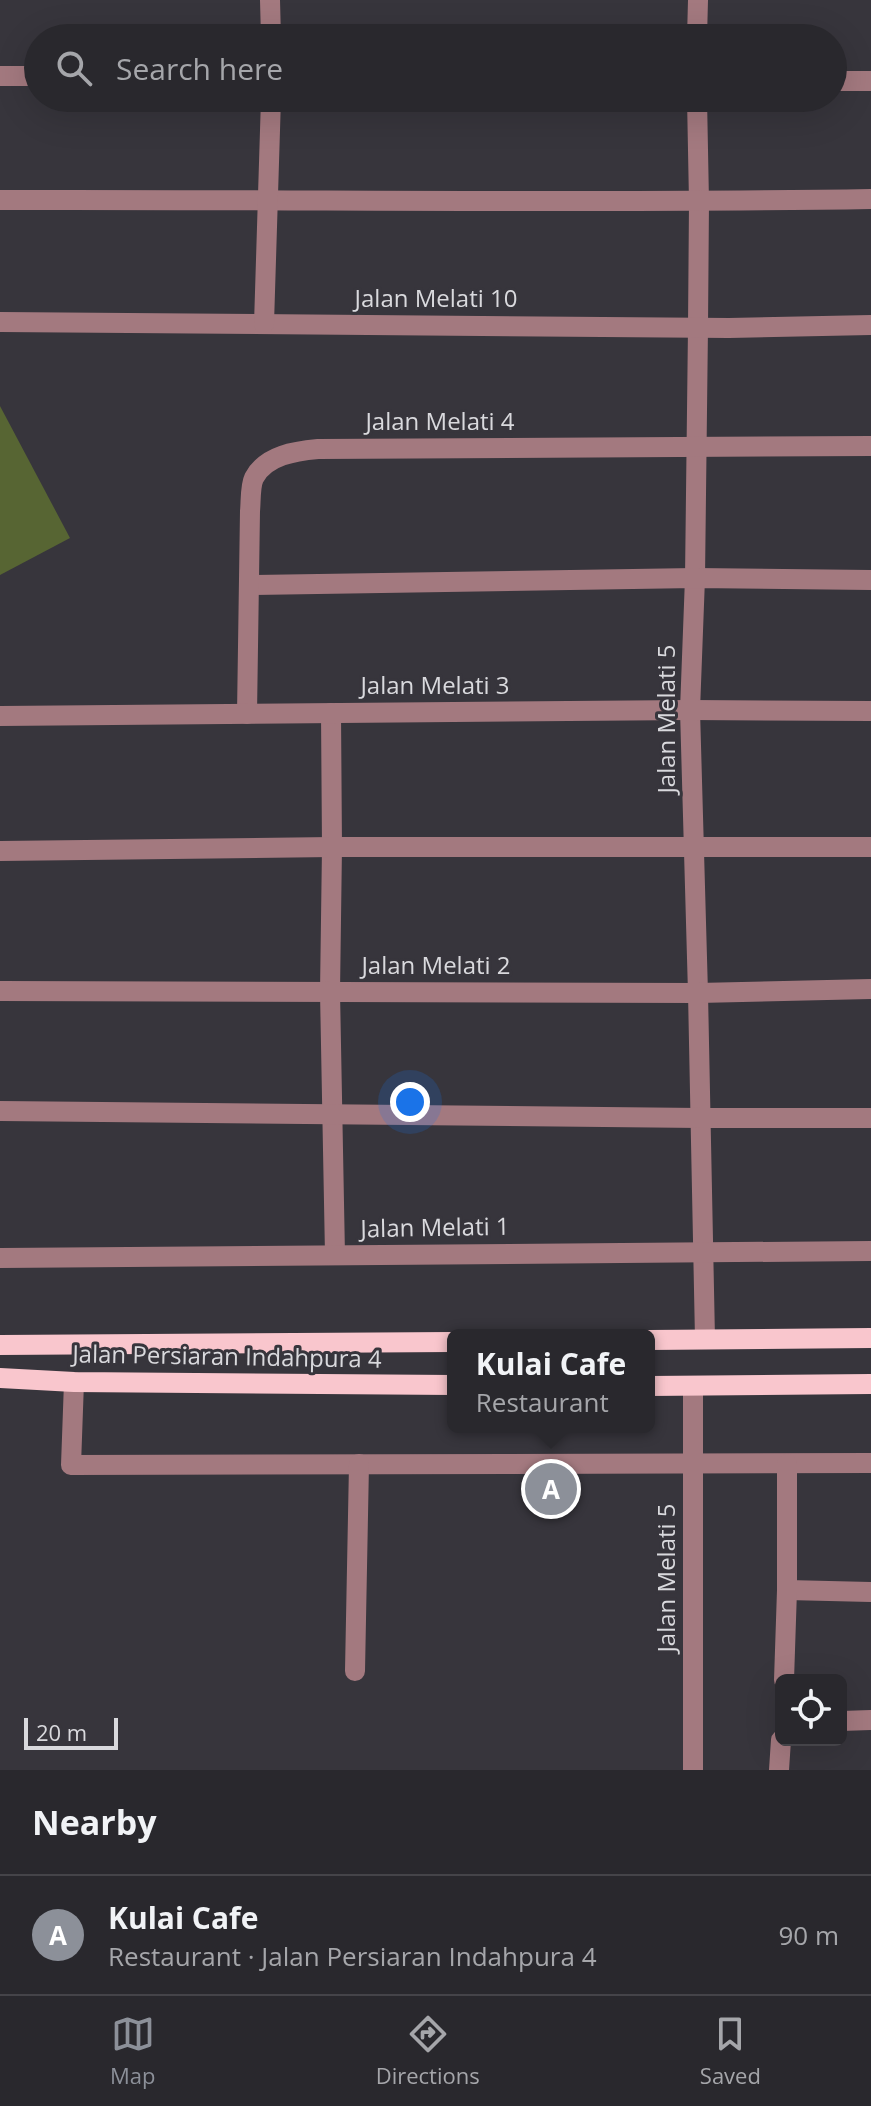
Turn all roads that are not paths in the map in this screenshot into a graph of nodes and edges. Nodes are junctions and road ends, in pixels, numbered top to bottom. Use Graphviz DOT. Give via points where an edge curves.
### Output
graph roads {
  1 [pos="270,0"];
  2 [pos="698,0"];
  3 [pos="271,24"];
  4 [pos="697,24"];
  5 [pos="0,76"];
  6 [pos="24,76"];
  7 [pos="847,81"];
  8 [pos="871,81"];
  9 [pos="271,112"];
  10 [pos="697,112"];
  11 [pos="269,199"];
  12 [pos="871,199"];
  13 [pos="0,200"];
  14 [pos="699,202"];
  15 [pos="0,322"];
  16 [pos="264,324"];
  17 [pos="871,325"];
  18 [pos="698,327"];
  19 [pos="871,446"];
  20 [pos="696,448"];
  21 [pos="695,578"];
  22 [pos="871,580"];
  23 [pos="249,585"];
  24 [pos="690,710"];
  25 [pos="871,711"];
  26 [pos="331,713"];
  27 [pos="247,714"];
  28 [pos="0,716"];
  29 [pos="694,846"];
  30 [pos="332,847"];
  31 [pos="871,847"];
  32 [pos="0,851"];
  33 [pos="871,989"];
  34 [pos="0,991"];
  35 [pos="330,992"];
  36 [pos="698,993"];
  37 [pos="0,1111"];
  38 [pos="333,1114"];
  39 [pos="700,1118"];
  40 [pos="871,1118"];
  41 [pos="703,1251"];
  42 [pos="871,1251"];
  43 [pos="335,1255"];
  44 [pos="0,1258"];
  45 [pos="871,1338"];
  46 [pos="705,1339"];
  47 [pos="655,1340"];
  48 [pos="447,1342"];
  49 [pos="0,1345"];
  50 [pos="0,1378"];
  51 [pos="74,1382"];
  52 [pos="871,1384"];
  53 [pos="447,1385"];
  54 [pos="655,1386"];
  55 [pos="693,1386"];
  56 [pos="693,1463"];
  57 [pos="871,1463"];
  58 [pos="359,1464"];
  59 [pos="787,1464"];
  60 [pos="787,1590"];
  61 [pos="871,1592"];
  62 [pos="355,1671"];
  63 [pos="784,1674"];
  64 [pos="871,1720"];
  65 [pos="847,1721"];
  66 [pos="781,1746"];
  67 [pos="693,1770"];
  68 [pos="779,1770"];
  1 -- 3 [label="street"];
  2 -- 4 [label="street"];
  5 -- 6 [label="street"];
  7 -- 8 [label="street"];
  9 -- 11 [label="street"];
  10 -- 14 [label="street, Jalan Melati 5"];
  11 -- 13 [label="street"];
  11 -- 14 [label="street"];
  11 -- 16 [label="street"];
  12 -- 14 [label="street"];
  14 -- 18 [label="street, Jalan Melati 5"];
  15 -- 16 [label="street, Jalan Melati 10"];
  16 -- 18 [label="street, Jalan Melati 10"];
  17 -- 18 [label="street, Jalan Melati 10"];
  18 -- 20 [label="street, Jalan Melati 5"];
  19 -- 20 [label="street, Jalan Melati 4"];
  20 -- 21 [label="street, Jalan Melati 5"];
  20 -- 23 [label="street, Jalan Melati 4" via="291,452 270,461 254,479"];
  21 -- 22 [label="street"];
  21 -- 23 [label="street"];
  21 -- 24 [label="street, Jalan Melati 5"];
  23 -- 27 [label="street, Jalan Melati 4"];
  24 -- 25 [label="street, Jalan Melati 3"];
  24 -- 26 [label="street, Jalan Melati 3"];
  24 -- 29 [label="street, Jalan Melati 5"];
  26 -- 27 [label="street, Jalan Melati 3"];
  26 -- 30 [label="street"];
  27 -- 28 [label="street, Jalan Melati 3"];
  29 -- 30 [label="street"];
  29 -- 31 [label="street"];
  29 -- 36 [label="street, Jalan Melati 5"];
  30 -- 32 [label="street"];
  30 -- 35 [label="street"];
  33 -- 36 [label="street, Jalan Melati 2"];
  34 -- 35 [label="street, Jalan Melati 2"];
  35 -- 36 [label="street, Jalan Melati 2"];
  35 -- 38 [label="street"];
  36 -- 39 [label="street, Jalan Melati 5"];
  37 -- 38 [label="street"];
  38 -- 39 [label="street"];
  38 -- 43 [label="street"];
  39 -- 40 [label="street"];
  39 -- 41 [label="street, Jalan Melati 5"];
  41 -- 42 [label="street, Jalan Melati 1"];
  41 -- 43 [label="street, Jalan Melati 1"];
  41 -- 46 [label="street, Jalan Melati 5"];
  43 -- 44 [label="street, Jalan Melati 1"];
  45 -- 46 [label="main road"];
  46 -- 47 [label="main road"];
  48 -- 49 [label="main road, Jalan Persiaran Indahpura 4"];
  50 -- 51 [label="main road, Jalan Persiaran Indahpura 4"];
  51 -- 53 [label="main road, Jalan Persiaran Indahpura 4"];
  51 -- 58 [label="street" via="71,1465"];
  52 -- 55 [label="main road"];
  54 -- 55 [label="main road"];
  55 -- 56 [label="street, Jalan Melati 5"];
  56 -- 58 [label="street"];
  56 -- 59 [label="street"];
  56 -- 67 [label="street, Jalan Melati 5"];
  57 -- 59 [label="street"];
  58 -- 62 [label="street"];
  59 -- 60 [label="street"];
  60 -- 61 [label="street"];
  60 -- 63 [label="street"];
  64 -- 65 [label="street"];
  66 -- 68 [label="street"];
}
